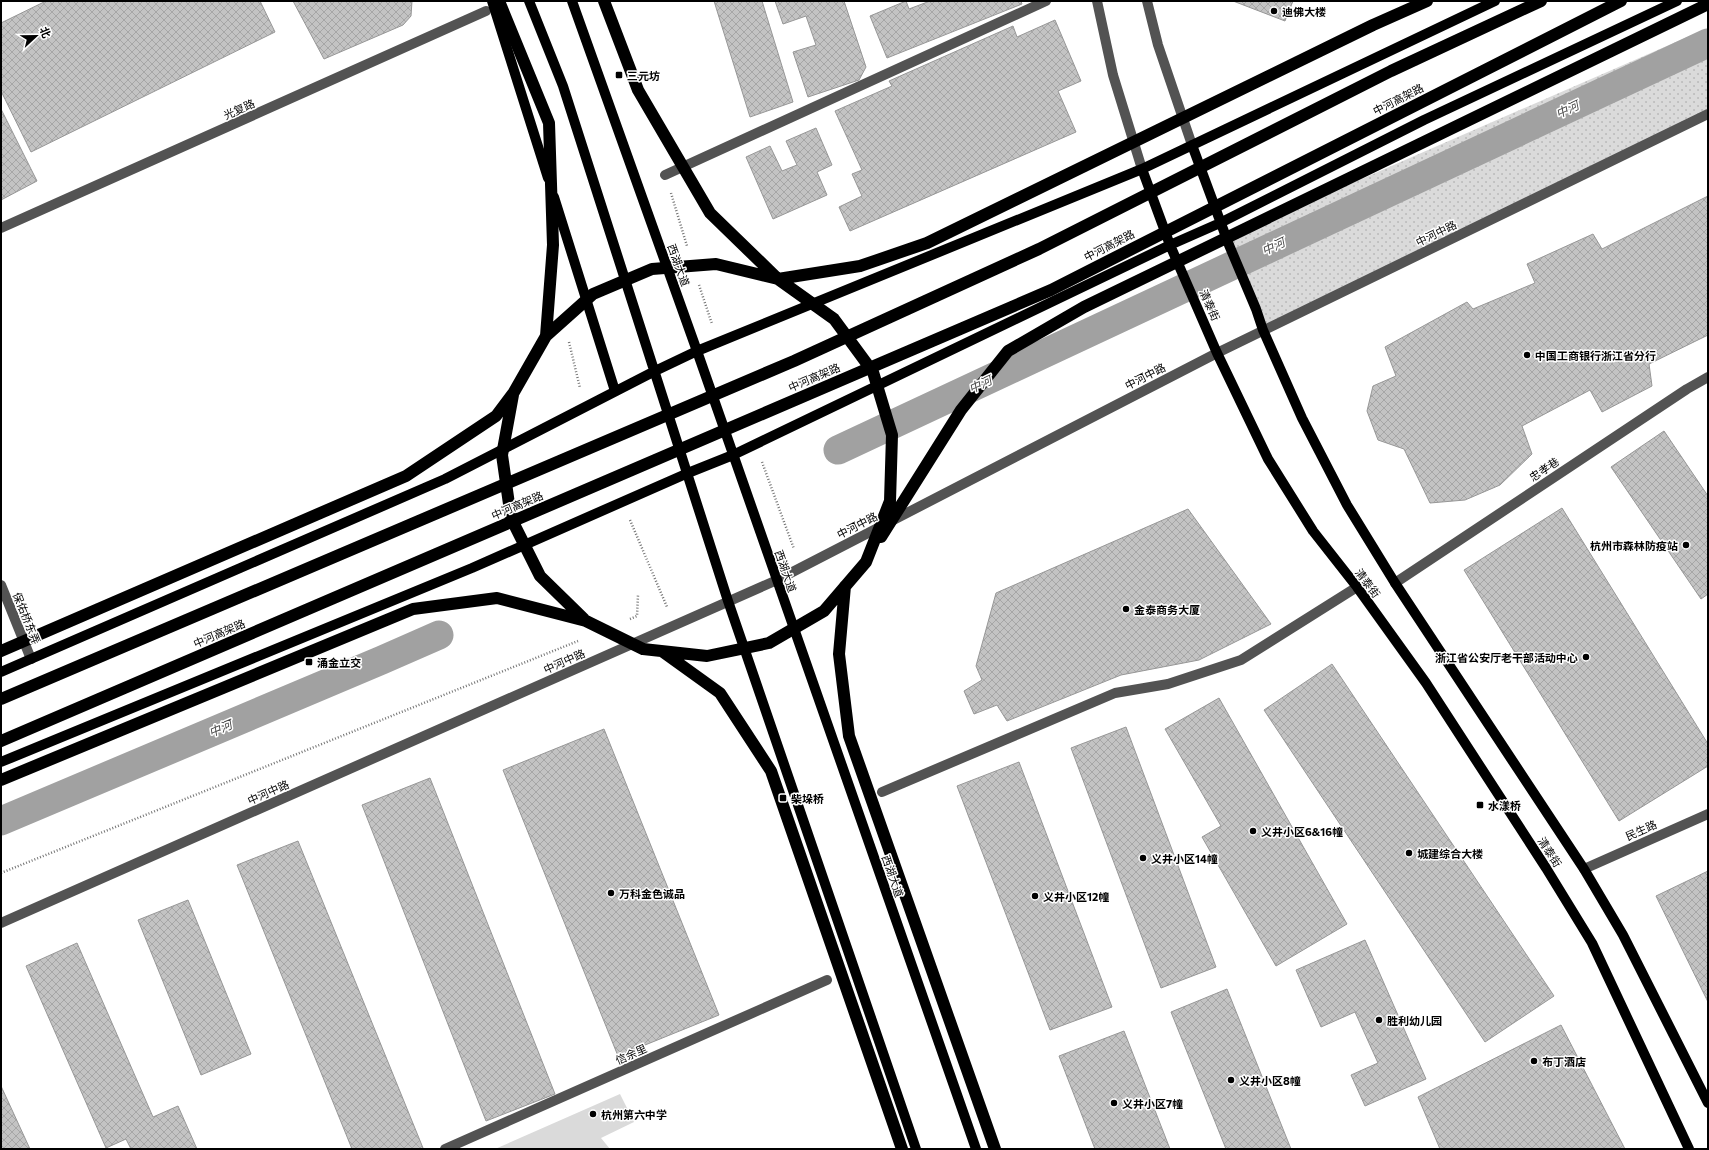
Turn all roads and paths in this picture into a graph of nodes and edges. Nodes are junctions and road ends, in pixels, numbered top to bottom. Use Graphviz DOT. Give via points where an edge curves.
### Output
graph roads {
  1 [pos="492,1"];
  2 [pos="500,1"];
  3 [pos="529,1"];
  4 [pos="572,1"];
  5 [pos="604,1"];
  6 [pos="1046,1"];
  7 [pos="1096,1"];
  8 [pos="1147,1"];
  9 [pos="1427,1"];
  10 [pos="1495,1"];
  11 [pos="1541,1"];
  12 [pos="1621,1"];
  13 [pos="1677,1"];
  14 [pos="1708,4"];
  15 [pos="486,12"];
  16 [pos="1708,114"];
  17 [pos="1192,145"];
  18 [pos="1142,169"];
  19 [pos="665,175"];
  20 [pos="1220,223"];
  21 [pos="1,228"];
  22 [pos="1170,245"];
  23 [pos="778,279"];
  24 [pos="1263,330"];
  25 [pos="546,336"];
  26 [pos="567,337"];
  27 [pos="697,351"];
  28 [pos="1217,352"];
  29 [pos="655,370"];
  30 [pos="1708,377"];
  31 [pos="615,391"];
  32 [pos="514,392"];
  33 [pos="585,407"];
  34 [pos="733,455"];
  35 [pos="688,473"];
  36 [pos="622,501"];
  37 [pos="866,562"];
  38 [pos="776,580"];
  39 [pos="1395,583"];
  40 [pos="1,585"];
  41 [pos="846,586"];
  42 [pos="1357,587"];
  43 [pos="638,595"];
  44 [pos="728,601"];
  45 [pos="586,621"];
  46 [pos="623,622"];
  47 [pos="674,625"];
  48 [pos="580,640"];
  49 [pos="1,651"];
  50 [pos="662,651"];
  51 [pos="31,659"];
  52 [pos="1,672"];
  53 [pos="1,699"];
  54 [pos="1,741"];
  55 [pos="1,762"];
  56 [pos="1,780"];
  57 [pos="882,792"];
  58 [pos="1708,814"];
  59 [pos="1584,868"];
  60 [pos="1,873"];
  61 [pos="1,923"];
  62 [pos="827,980"];
  63 [pos="1708,1103"];
  64 [pos="445,1149"];
  65 [pos="902,1149"];
  66 [pos="916,1149"];
  67 [pos="976,1149"];
  68 [pos="995,1149"];
  69 [pos="1689,1149"];
  1 -- 31 [label="main road"];
  2 -- 25 [label="highway" via="549,123 553,245"];
  3 -- 29 [label="main road" via="563,86"];
  4 -- 27 [label="main road, 西湖大道"];
  5 -- 23 [label="highway" via="638,90 710,213"];
  6 -- 19 [label="street"];
  7 -- 18 [label="street, 清泰街" via="1113,75"];
  8 -- 17 [label="street, 清泰街" via="1158,45"];
  9 -- 23 [label="highway" via="927,243 860,266"];
  10 -- 17 [label="main road"];
  11 -- 53 [label="highway, 中河高架路" via="1390,71 1039,249 794,361"];
  12 -- 54 [label="highway, 中河高架路" via="1051,290"];
  13 -- 20 [label="main road" via="1424,120"];
  14 -- 37 [label="highway" via="1084,307 1008,351 961,410"];
  15 -- 21 [label="street, 光复路"];
  16 -- 24 [label="street, 中河中路"];
  17 -- 18 [label="main road"];
  17 -- 20 [label="main road, 清泰街"];
  18 -- 22 [label="main road, 清泰街"];
  18 -- 27 [label="main road"];
  20 -- 22 [label="main road"];
  20 -- 24 [label="main road, 清泰街"];
  22 -- 28 [label="main road, 清泰街"];
  22 -- 34 [label="main road"];
  23 -- 25 [label="highway" via="716,264 652,269 593,294"];
  23 -- 37 [label="highway" via="834,319 873,372 892,435 890,501"];
  24 -- 28 [label="street, 中河中路"];
  24 -- 39 [label="main road, 清泰街" via="1302,418 1347,505"];
  25 -- 32 [label="highway"];
  26 -- 33 [label="path"];
  27 -- 29 [label="main road"];
  27 -- 34 [label="main road, 西湖大道"];
  28 -- 38 [label="street, 中河中路"];
  28 -- 42 [label="main road, 清泰街" via="1268,459 1313,531"];
  29 -- 31 [label="main road"];
  29 -- 35 [label="main road"];
  30 -- 39 [label="street, 忠孝巷"];
  31 -- 33 [label="main road"];
  32 -- 45 [label="highway" via="502,455 511,518 540,576"];
  32 -- 49 [label="highway" via="496,416 406,476"];
  33 -- 51 [label="main road" via="445,479"];
  34 -- 35 [label="main road"];
  34 -- 38 [label="main road, 西湖大道"];
  35 -- 36 [label="main road"];
  35 -- 44 [label="main road"];
  36 -- 47 [label="path"];
  36 -- 55 [label="main road" via="464,570"];
  37 -- 41 [label="highway"];
  38 -- 44 [label="street, 中河中路"];
  38 -- 67 [label="main road, 西湖大道"];
  39 -- 59 [label="main road, 清泰街"];
  40 -- 51 [label="street, 保佑桥东弄"];
  41 -- 50 [label="highway" via="824,611 770,643 707,656"];
  41 -- 68 [label="highway" via="839,654 849,736"];
  42 -- 57 [label="street" via="1241,660 1168,684 1115,693"];
  42 -- 69 [label="main road, 清泰街" via="1426,683 1592,943"];
  43 -- 46 [label="path" via="637,616"];
  44 -- 47 [label="street, 中河中路"];
  44 -- 66 [label="main road"];
  45 -- 50 [label="highway" via="643,648"];
  45 -- 56 [label="highway" via="497,598 413,609"];
  47 -- 61 [label="street, 中河中路"];
  48 -- 60 [label="path"];
  50 -- 65 [label="highway" via="720,693 771,771"];
  51 -- 52 [label="main road"];
  58 -- 59 [label="street, 民生路"];
  59 -- 63 [label="main road, 清泰街" via="1623,935"];
  62 -- 64 [label="street, 信余里"];
}
